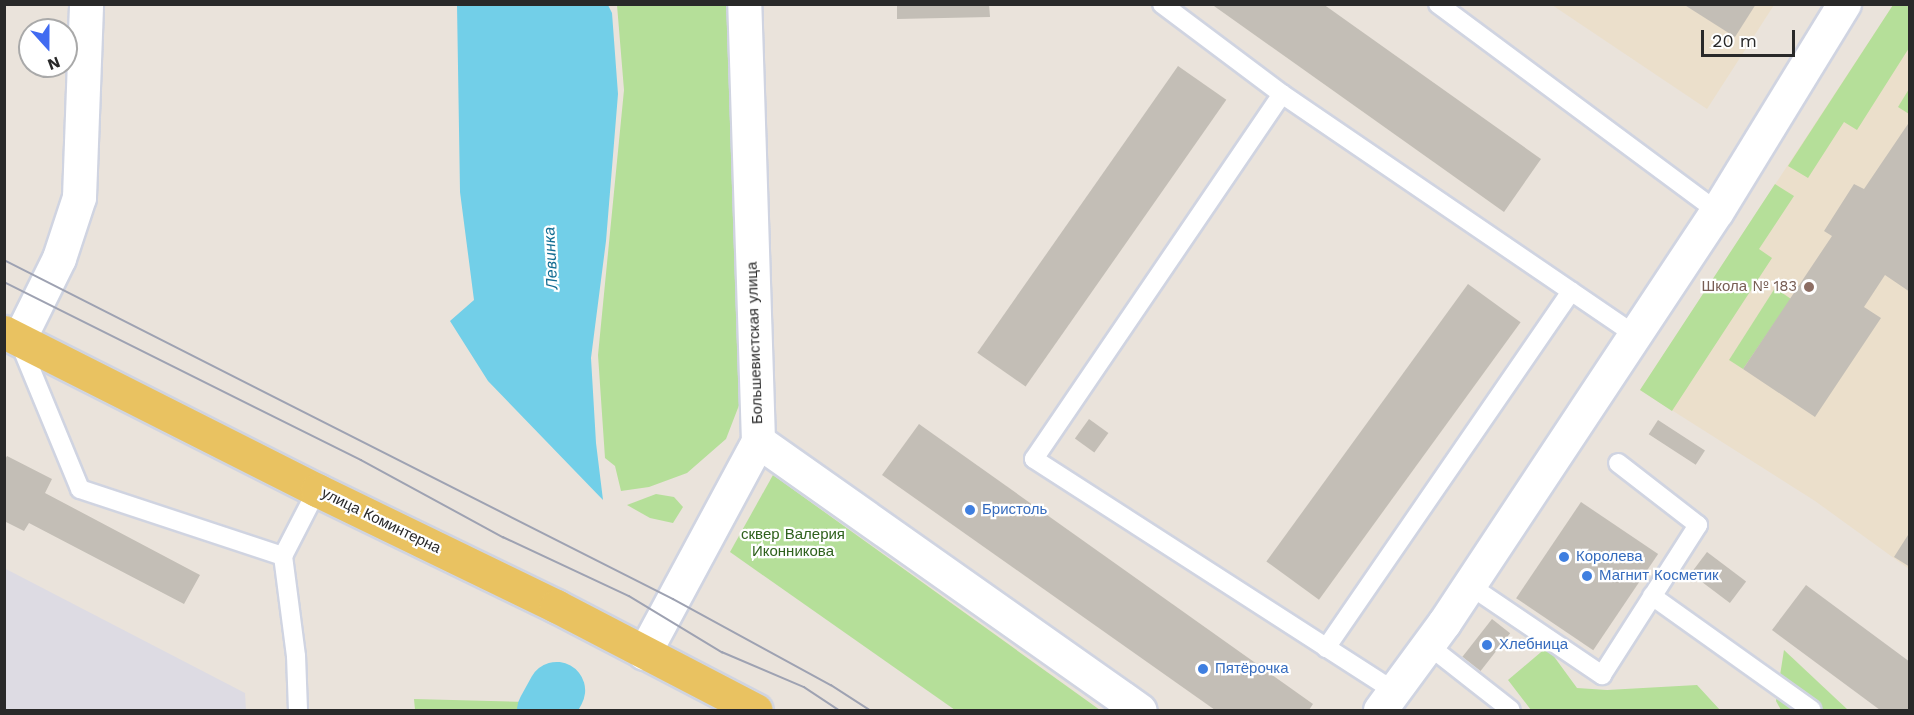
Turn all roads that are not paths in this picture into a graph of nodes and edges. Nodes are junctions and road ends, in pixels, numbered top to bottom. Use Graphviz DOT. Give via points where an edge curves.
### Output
graph roads {
  1 [pos="86,4"];
  2 [pos="744,4"];
  3 [pos="1162,4"];
  4 [pos="1438,4"];
  5 [pos="1844,4"];
  6 [pos="1282,94"];
  7 [pos="1717,212"];
  8 [pos="1571,291"];
  9 [pos="1635,335"];
  10 [pos="12,336"];
  11 [pos="758,441"];
  12 [pos="1618,463"];
  13 [pos="317,490"];
  14 [pos="283,556"];
  15 [pos="1469,585"];
  16 [pos="1653,596"];
  17 [pos="1428,645"];
  18 [pos="1326,648"];
  19 [pos="644,653"];
  20 [pos="1387,701"];
  21 [pos="298,711"];
  22 [pos="756,711"];
  23 [pos="1140,711"];
  24 [pos="1511,711"];
  25 [pos="1812,711"];
  1 -- 10 [label="street" via="79,197 59,258"];
  2 -- 11 [label="street, Большевистская улица"];
  3 -- 6 [label="lane"];
  4 -- 7 [label="lane"];
  5 -- 7 [label="street"];
  6 -- 8 [label="lane"];
  6 -- 18 [label="lane" via="1034,459"];
  7 -- 9 [label="street"];
  8 -- 9 [label="lane"];
  8 -- 18 [label="lane"];
  9 -- 15 [label="street"];
  10 -- 13 [label="main road, улица Коминтерна"];
  10 -- 14 [label="lane" via="80,489"];
  11 -- 19 [label="street, Большевистская улица"];
  11 -- 23 [label="street"];
  12 -- 16 [label="lane" via="1698,525"];
  13 -- 14 [label="lane"];
  13 -- 19 [label="main road, улица Коминтерна"];
  14 -- 21 [label="lane" via="296,656"];
  15 -- 16 [label="lane" via="1602,675"];
  15 -- 17 [label="street"];
  16 -- 25 [label="lane"];
  17 -- 20 [label="street"];
  17 -- 24 [label="lane"];
  18 -- 20 [label="lane"];
  19 -- 22 [label="main road, улица Коминтерна"];
}
